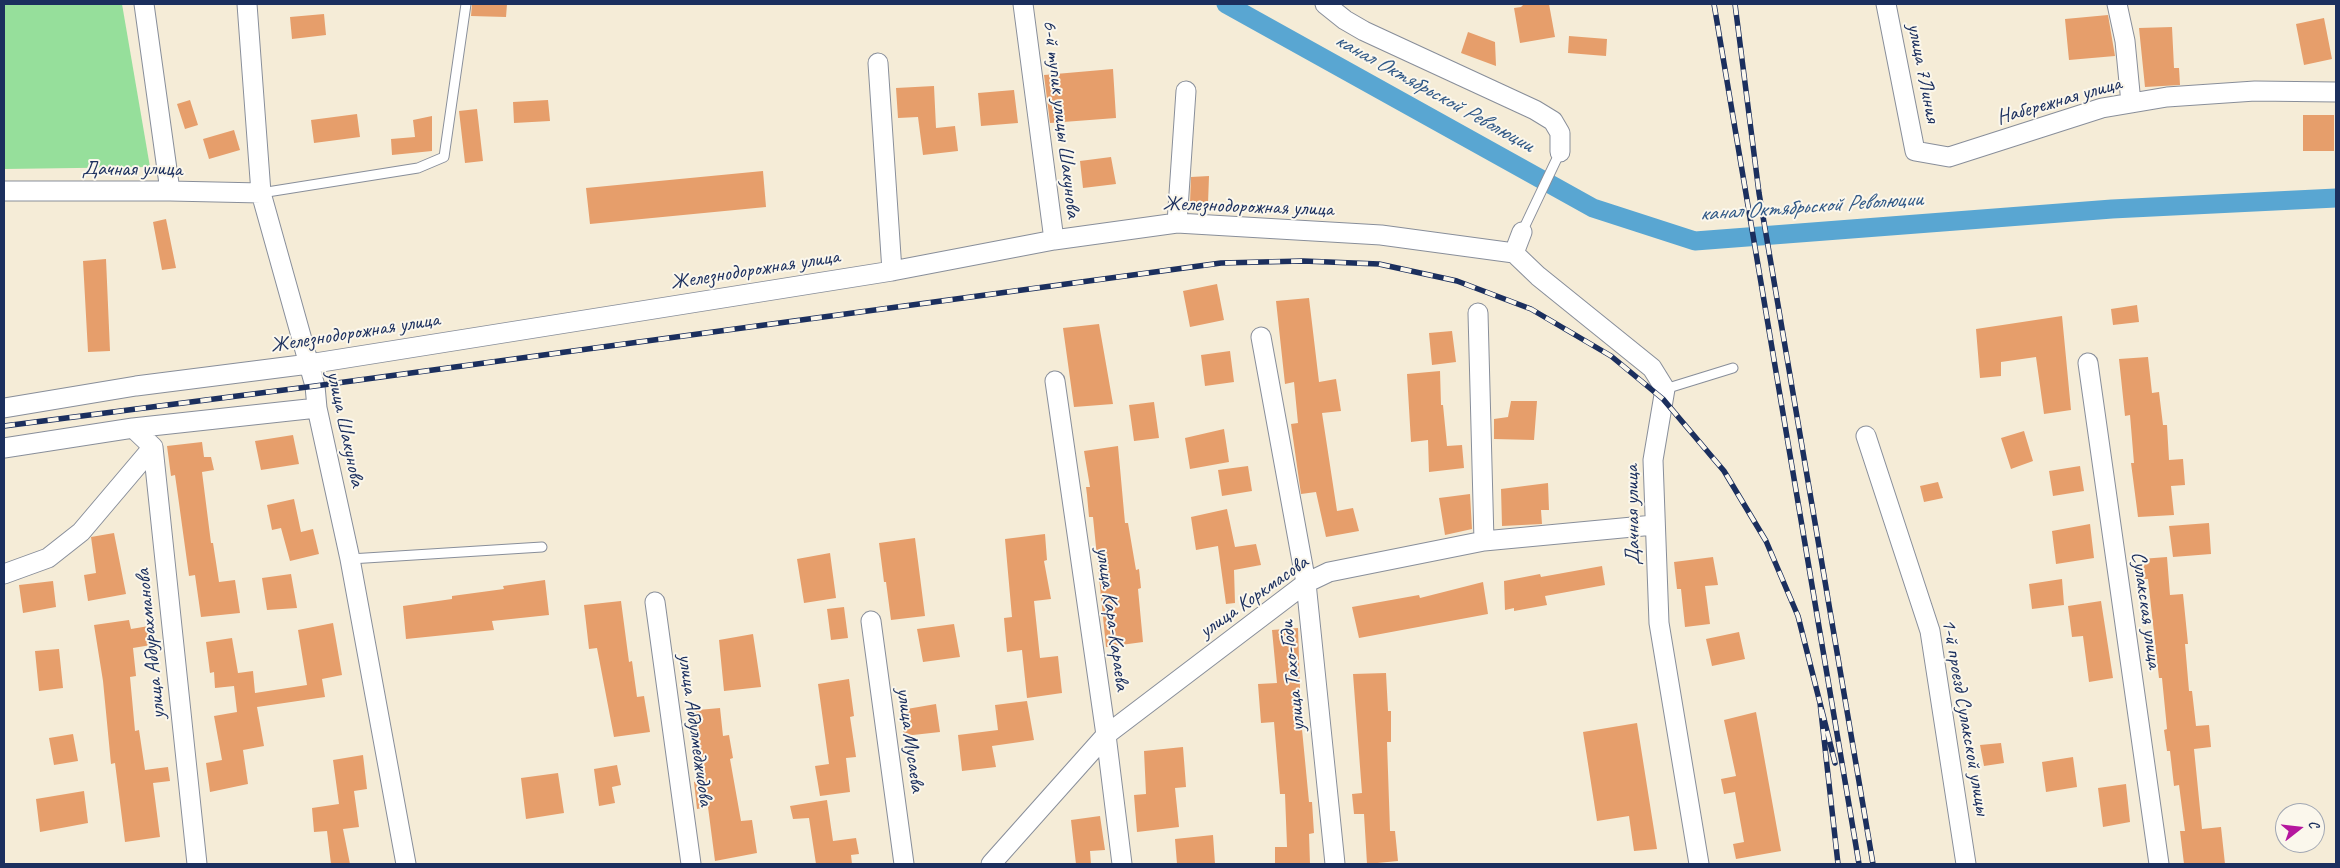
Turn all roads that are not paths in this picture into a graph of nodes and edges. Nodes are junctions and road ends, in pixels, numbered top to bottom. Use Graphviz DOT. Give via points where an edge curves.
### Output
graph roads {
  1 [pos="144,4"];
  2 [pos="247,4"];
  3 [pos="466,4"];
  4 [pos="1023,4"];
  5 [pos="1325,4"];
  6 [pos="1886,4"];
  7 [pos="2117,4"];
  8 [pos="878,63"];
  9 [pos="1186,91"];
  10 [pos="2336,92"];
  11 [pos="2131,103"];
  12 [pos="1915,151"];
  13 [pos="1560,152"];
  14 [pos="4,191"];
  15 [pos="170,191"];
  16 [pos="261,194"];
  17 [pos="1177,223"];
  18 [pos="1522,232"];
  19 [pos="1054,240"];
  20 [pos="1514,253"];
  21 [pos="892,271"];
  22 [pos="1478,313"];
  23 [pos="1261,337"];
  24 [pos="2088,363"];
  25 [pos="309,364"];
  26 [pos="1732,368"];
  27 [pos="1056,381"];
  28 [pos="1665,389"];
  29 [pos="4,408"];
  30 [pos="317,408"];
  31 [pos="132,428"];
  32 [pos="1866,436"];
  33 [pos="153,447"];
  34 [pos="4,448"];
  35 [pos="1654,525"];
  36 [pos="1484,541"];
  37 [pos="542,547"];
  38 [pos="350,559"];
  39 [pos="4,574"];
  40 [pos="1306,583"];
  41 [pos="655,602"];
  42 [pos="871,621"];
  43 [pos="1106,735"];
  44 [pos="197,864"];
  45 [pos="406,864"];
  46 [pos="691,864"];
  47 [pos="904,864"];
  48 [pos="990,864"];
  49 [pos="1122,864"];
  50 [pos="1335,864"];
  51 [pos="1699,864"];
  52 [pos="1966,864"];
  53 [pos="2158,864"];
  1 -- 15 [label="street"];
  2 -- 16 [label="street, улица Шакунова"];
  3 -- 16 [label="lane" via="444,157 418,168"];
  4 -- 19 [label="street, 6-й тупик улицы Шакунова"];
  5 -- 13 [label="street" via="1364,31 1541,113 1560,133"];
  6 -- 12 [label="street, улица 7Линия"];
  7 -- 11 [label="street" via="2125,41"];
  8 -- 21 [label="street"];
  9 -- 17 [label="street"];
  10 -- 11 [label="street, Набережная улица" via="2256,91 2167,97"];
  11 -- 12 [label="street, Набережная улица" via="2102,108 1949,157"];
  13 -- 18 [label="lane"];
  14 -- 15 [label="street, Дачная улица"];
  15 -- 16 [label="street, Дачная улица"];
  16 -- 25 [label="street, улица Шакунова"];
  17 -- 19 [label="street, Железнодорожная улица"];
  17 -- 20 [label="street, Железнодорожная улица" via="1381,236"];
  18 -- 20 [label="street"];
  19 -- 21 [label="street, Железнодорожная улица"];
  20 -- 28 [label="street" via="1652,368"];
  21 -- 25 [label="street, Железнодорожная улица"];
  22 -- 36 [label="street"];
  23 -- 40 [label="street, улица Тахо-Годи"];
  24 -- 53 [label="street, Сулакская улица"];
  25 -- 29 [label="street, Железнодорожная улица" via="136,386"];
  25 -- 30 [label="street, улица Шакунова"];
  26 -- 28 [label="lane"];
  27 -- 43 [label="street, улица Кара-Караева"];
  28 -- 35 [label="street, Дачная улица" via="1653,460"];
  30 -- 31 [label="street"];
  30 -- 38 [label="street, улица Шакунова"];
  31 -- 33 [label="street"];
  31 -- 34 [label="street"];
  32 -- 52 [label="street, 1-й проезд Сулакской улицы" via="1930,631"];
  33 -- 39 [label="street" via="81,532 48,558"];
  33 -- 44 [label="street, улица Абдурахманова"];
  35 -- 36 [label="street, улица Коркмасова"];
  35 -- 51 [label="street, Дачная улица" via="1659,623"];
  36 -- 40 [label="street, улица Коркмасова" via="1329,572"];
  37 -- 38 [label="lane"];
  38 -- 45 [label="street, улица Шакунова"];
  40 -- 43 [label="street, улица Коркмасова"];
  40 -- 50 [label="street, улица Тахо-Годи"];
  41 -- 46 [label="street, улица Абдулмеджидова"];
  42 -- 47 [label="street, улица Мусаева"];
  43 -- 48 [label="street, улица Коркмасова"];
  43 -- 49 [label="street, улица Кара-Караева"];
}
